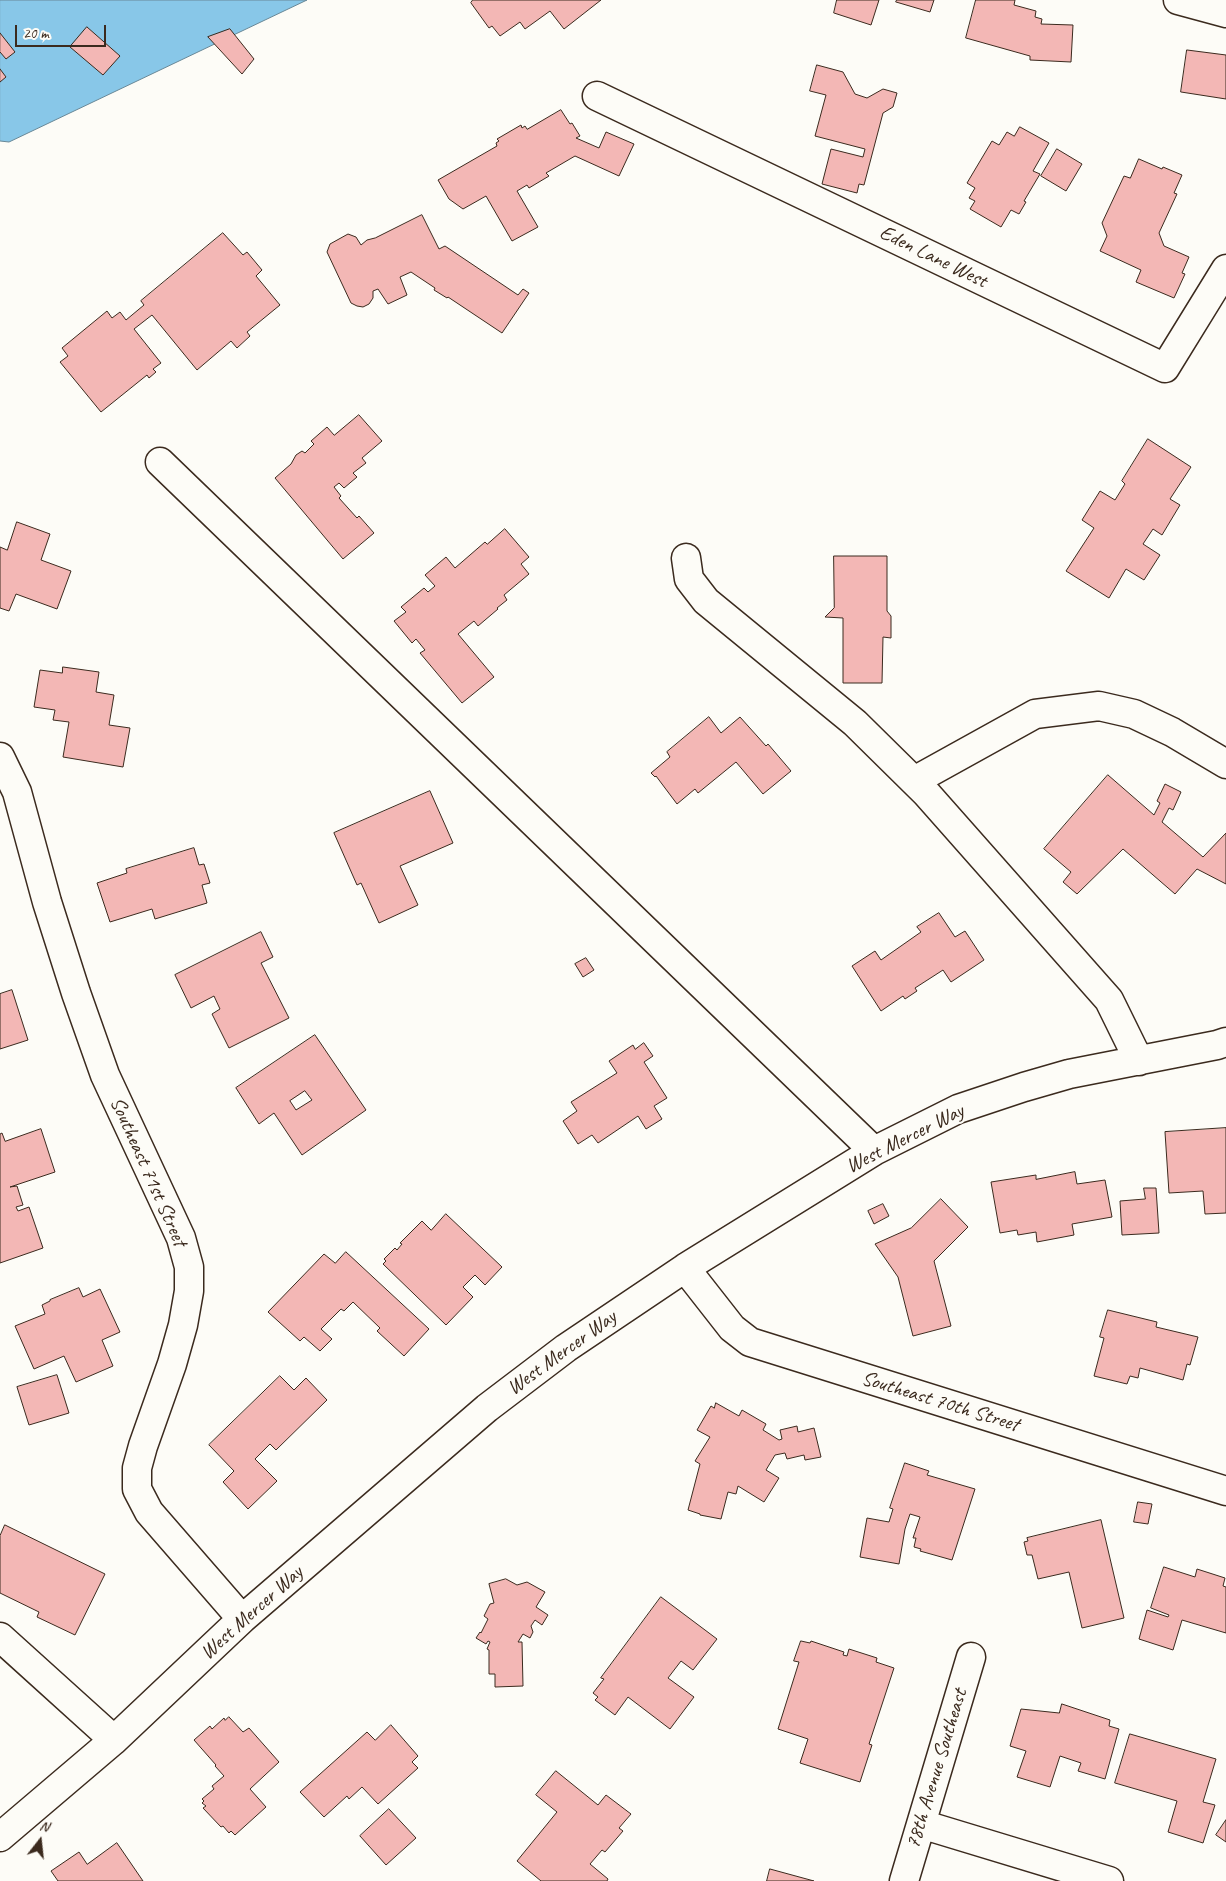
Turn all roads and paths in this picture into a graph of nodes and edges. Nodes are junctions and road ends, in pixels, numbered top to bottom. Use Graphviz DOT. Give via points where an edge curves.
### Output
graph roads {
  1 [pos="1178,0"];
  2 [pos="1226,13"];
  3 [pos="597,96"];
  4 [pos="1226,269"];
  5 [pos="160,462"];
  6 [pos="686,558"];
  7 [pos="0,757"];
  8 [pos="1226,764"];
  9 [pos="914,782"];
  10 [pos="1226,1042"];
  11 [pos="1139,1061"];
  12 [pos="874,1151"];
  13 [pos="685,1268"];
  14 [pos="1226,1491"];
  15 [pos="242,1619"];
  16 [pos="0,1637"];
  17 [pos="971,1658"];
  18 [pos="114,1740"];
  19 [pos="921,1824"];
  20 [pos="0,1837"];
  21 [pos="904,1881"];
  22 [pos="1109,1881"];
  1 -- 2 [label="street"];
  3 -- 4 [label="street, Eden Lane West" via="1165,368"];
  5 -- 12 [label="street"];
  6 -- 9 [label="street" via="689,579 706,601 856,723"];
  7 -- 15 [label="street, Southeast 71st Street" via="17,792 50,911 105,1075 181,1238 189,1267 183,1325 143,1446 137,1490 148,1512"];
  8 -- 9 [label="street" via="1134,714 1099,706 1035,714"];
  9 -- 11 [label="street" via="1109,1000"];
  10 -- 11 [label="street, West Mercer Way"];
  11 -- 12 [label="street, West Mercer Way" via="1069,1074 1024,1087 958,1110"];
  12 -- 13 [label="street, West Mercer Way"];
  13 -- 14 [label="street, Southeast 70th Street" via="732,1328 750,1342"];
  13 -- 15 [label="street, West Mercer Way" via="566,1348 487,1408"];
  15 -- 18 [label="street, West Mercer Way"];
  16 -- 18 [label="street"];
  17 -- 19 [label="street, 78th Avenue Southeast"];
  18 -- 20 [label="street, West Mercer Way"];
  19 -- 21 [label="street, 78th Avenue Southeast"];
  19 -- 22 [label="street"];
}
